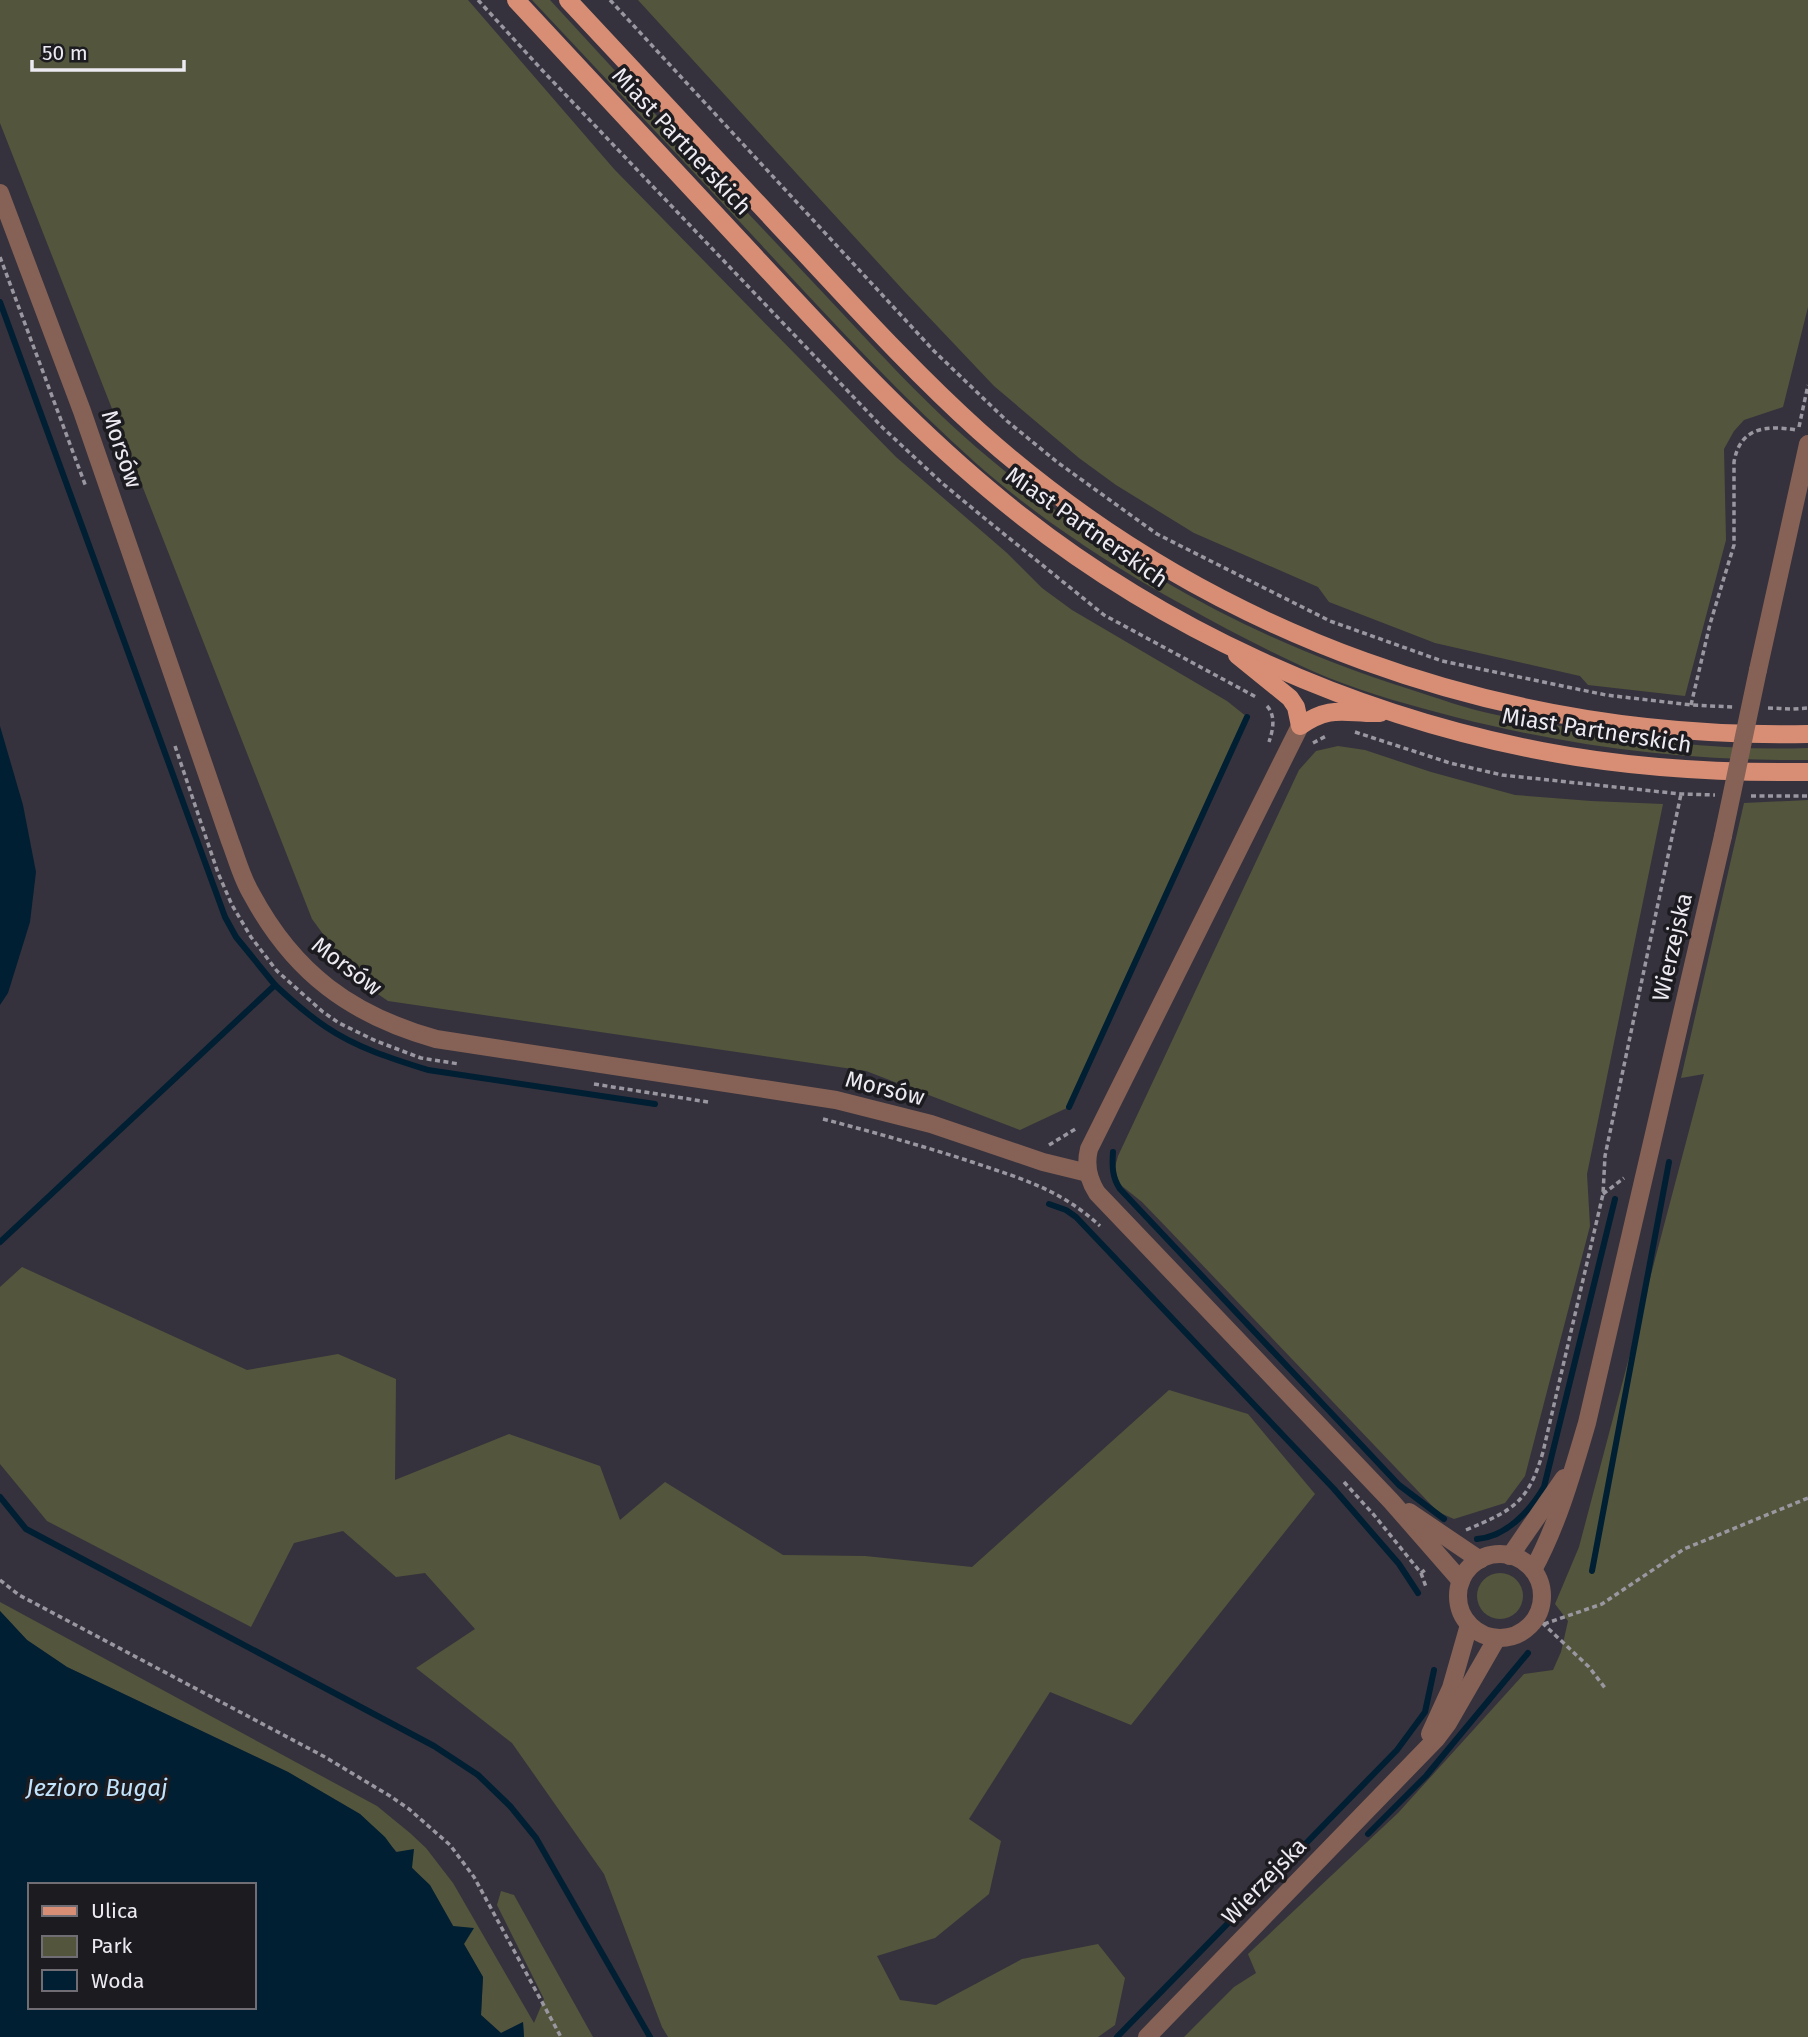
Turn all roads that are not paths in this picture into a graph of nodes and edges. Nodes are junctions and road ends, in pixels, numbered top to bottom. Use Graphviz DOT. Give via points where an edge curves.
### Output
graph roads {
  1 [pos="516,0"];
  2 [pos="568,0"];
  3 [pos="0,193"];
  4 [pos="1808,444"];
  5 [pos="1225,643"];
  6 [pos="1394,713"];
  7 [pos="1297,732"];
  8 [pos="1745,734"];
  9 [pos="1808,734"];
  10 [pos="1808,772"];
  11 [pos="1088,1172"];
  12 [pos="1576,1460"];
  13 [pos="1391,1501"];
  14 [pos="1510,1556"];
  15 [pos="1480,1560"];
  16 [pos="1533,1570"];
  17 [pos="1461,1581"];
  18 [pos="1469,1625"];
  19 [pos="1497,1638"];
  20 [pos="1416,1758"];
  21 [pos="1146,2037"];
  1 -- 5 [label="main road, Miast Partnerskich" via="820,327 943,449 1071,552"];
  2 -- 8 [label="main road, Miast Partnerskich" via="953,406 1065,501 1162,565 1281,628 1440,687 1620,724"];
  3 -- 11 [label="street, Morsów" via="82,411 230,841 251,894 286,949 304,968 381,1021 436,1039 836,1100"];
  4 -- 8 [label="street, Wierzejska, bridge"];
  5 -- 6 [label="main road, Miast Partnerskich" via="1302,679"];
  5 -- 7 [label="main road" via="1290,698 1296,707"];
  6 -- 7 [label="main road" via="1331,711"];
  6 -- 10 [label="main road, Miast Partnerskich" via="1504,743 1588,758 1685,769"];
  7 -- 11 [label="street" via="1089,1149"];
  8 -- 9 [label="main road, Miast Partnerskich"];
  8 -- 12 [label="street, Wierzejska, bridge"];
  11 -- 13 [label="street" via="1097,1193"];
  12 -- 14 [label="street, Wierzejska"];
  12 -- 16 [label="street, Wierzejska" via="1551,1534"];
  13 -- 15 [label="street"];
  13 -- 17 [label="street"];
  14 -- 15 [label="street"];
  14 -- 16 [label="street"];
  15 -- 17 [label="street"];
  16 -- 19 [label="street" via="1542,1593 1540,1621"];
  17 -- 18 [label="street" via="1459,1604"];
  18 -- 19 [label="street"];
  18 -- 20 [label="street, Wierzejska" via="1451,1688"];
  19 -- 20 [label="street, Wierzejska" via="1448,1723"];
  20 -- 21 [label="street, Wierzejska"];
}
